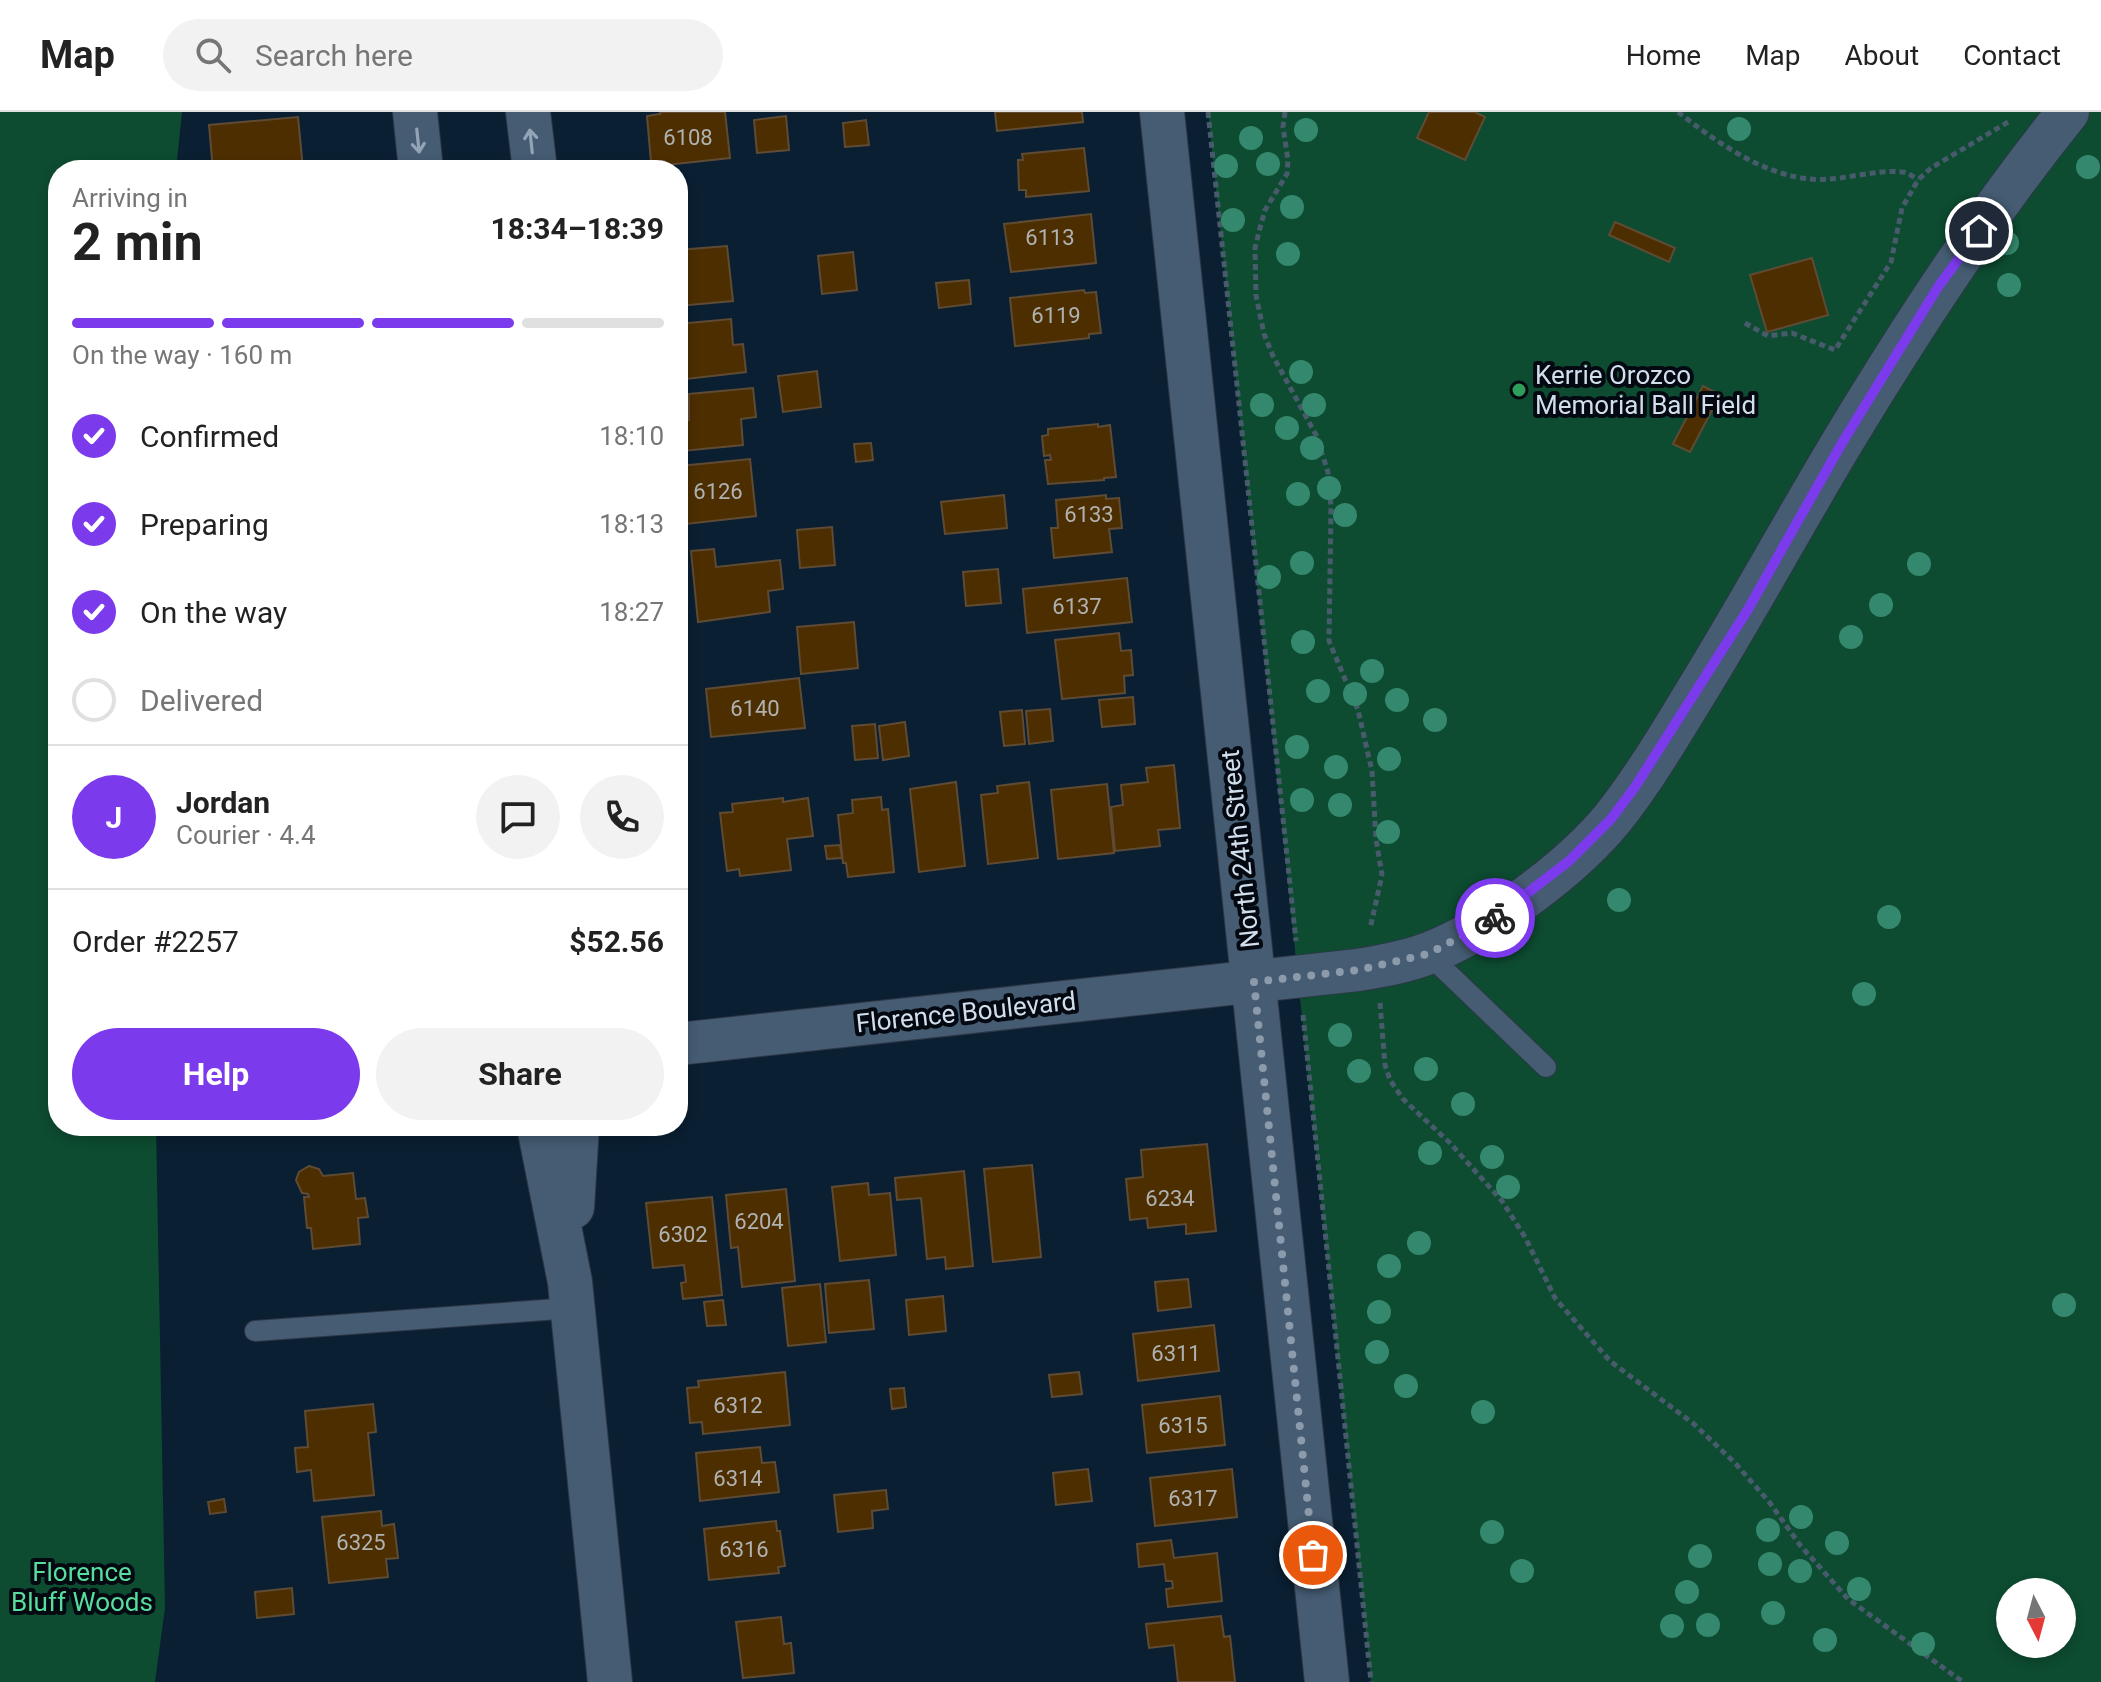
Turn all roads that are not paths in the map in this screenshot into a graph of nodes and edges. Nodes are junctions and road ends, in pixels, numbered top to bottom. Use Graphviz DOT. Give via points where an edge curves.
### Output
graph roads {
  1 [pos="415,112"];
  2 [pos="528,112"];
  3 [pos="1162,112"];
  4 [pos="2068,112"];
  5 [pos="420,160"];
  6 [pos="534,160"];
  7 [pos="1428,954"];
  8 [pos="1254,982"];
  9 [pos="688,1043"];
  10 [pos="1546,1067"];
  11 [pos="541,1136"];
  12 [pos="577,1136"];
  13 [pos="571,1295"];
  14 [pos="255,1331"];
  15 [pos="610,1682"];
  16 [pos="1327,1682"];
  1 -- 5 [label="street, one-way"];
  6 -- 2 [label="street, one-way"];
  3 -- 8 [label="street, North 24th Street"];
  4 -- 7 [label="street, Florence Boulevard" via="1938,287 1739,623 1611,819 1517,903"];
  7 -- 8 [label="street, Florence Boulevard" via="1358,970"];
  7 -- 10 [label="lane"];
  8 -- 9 [label="street, Florence Boulevard"];
  8 -- 16 [label="street, North 24th Street"];
  11 -- 13 [label="street"];
  12 -- 13 [label="street"];
  13 -- 14 [label="lane"];
  13 -- 15 [label="street"];
}
